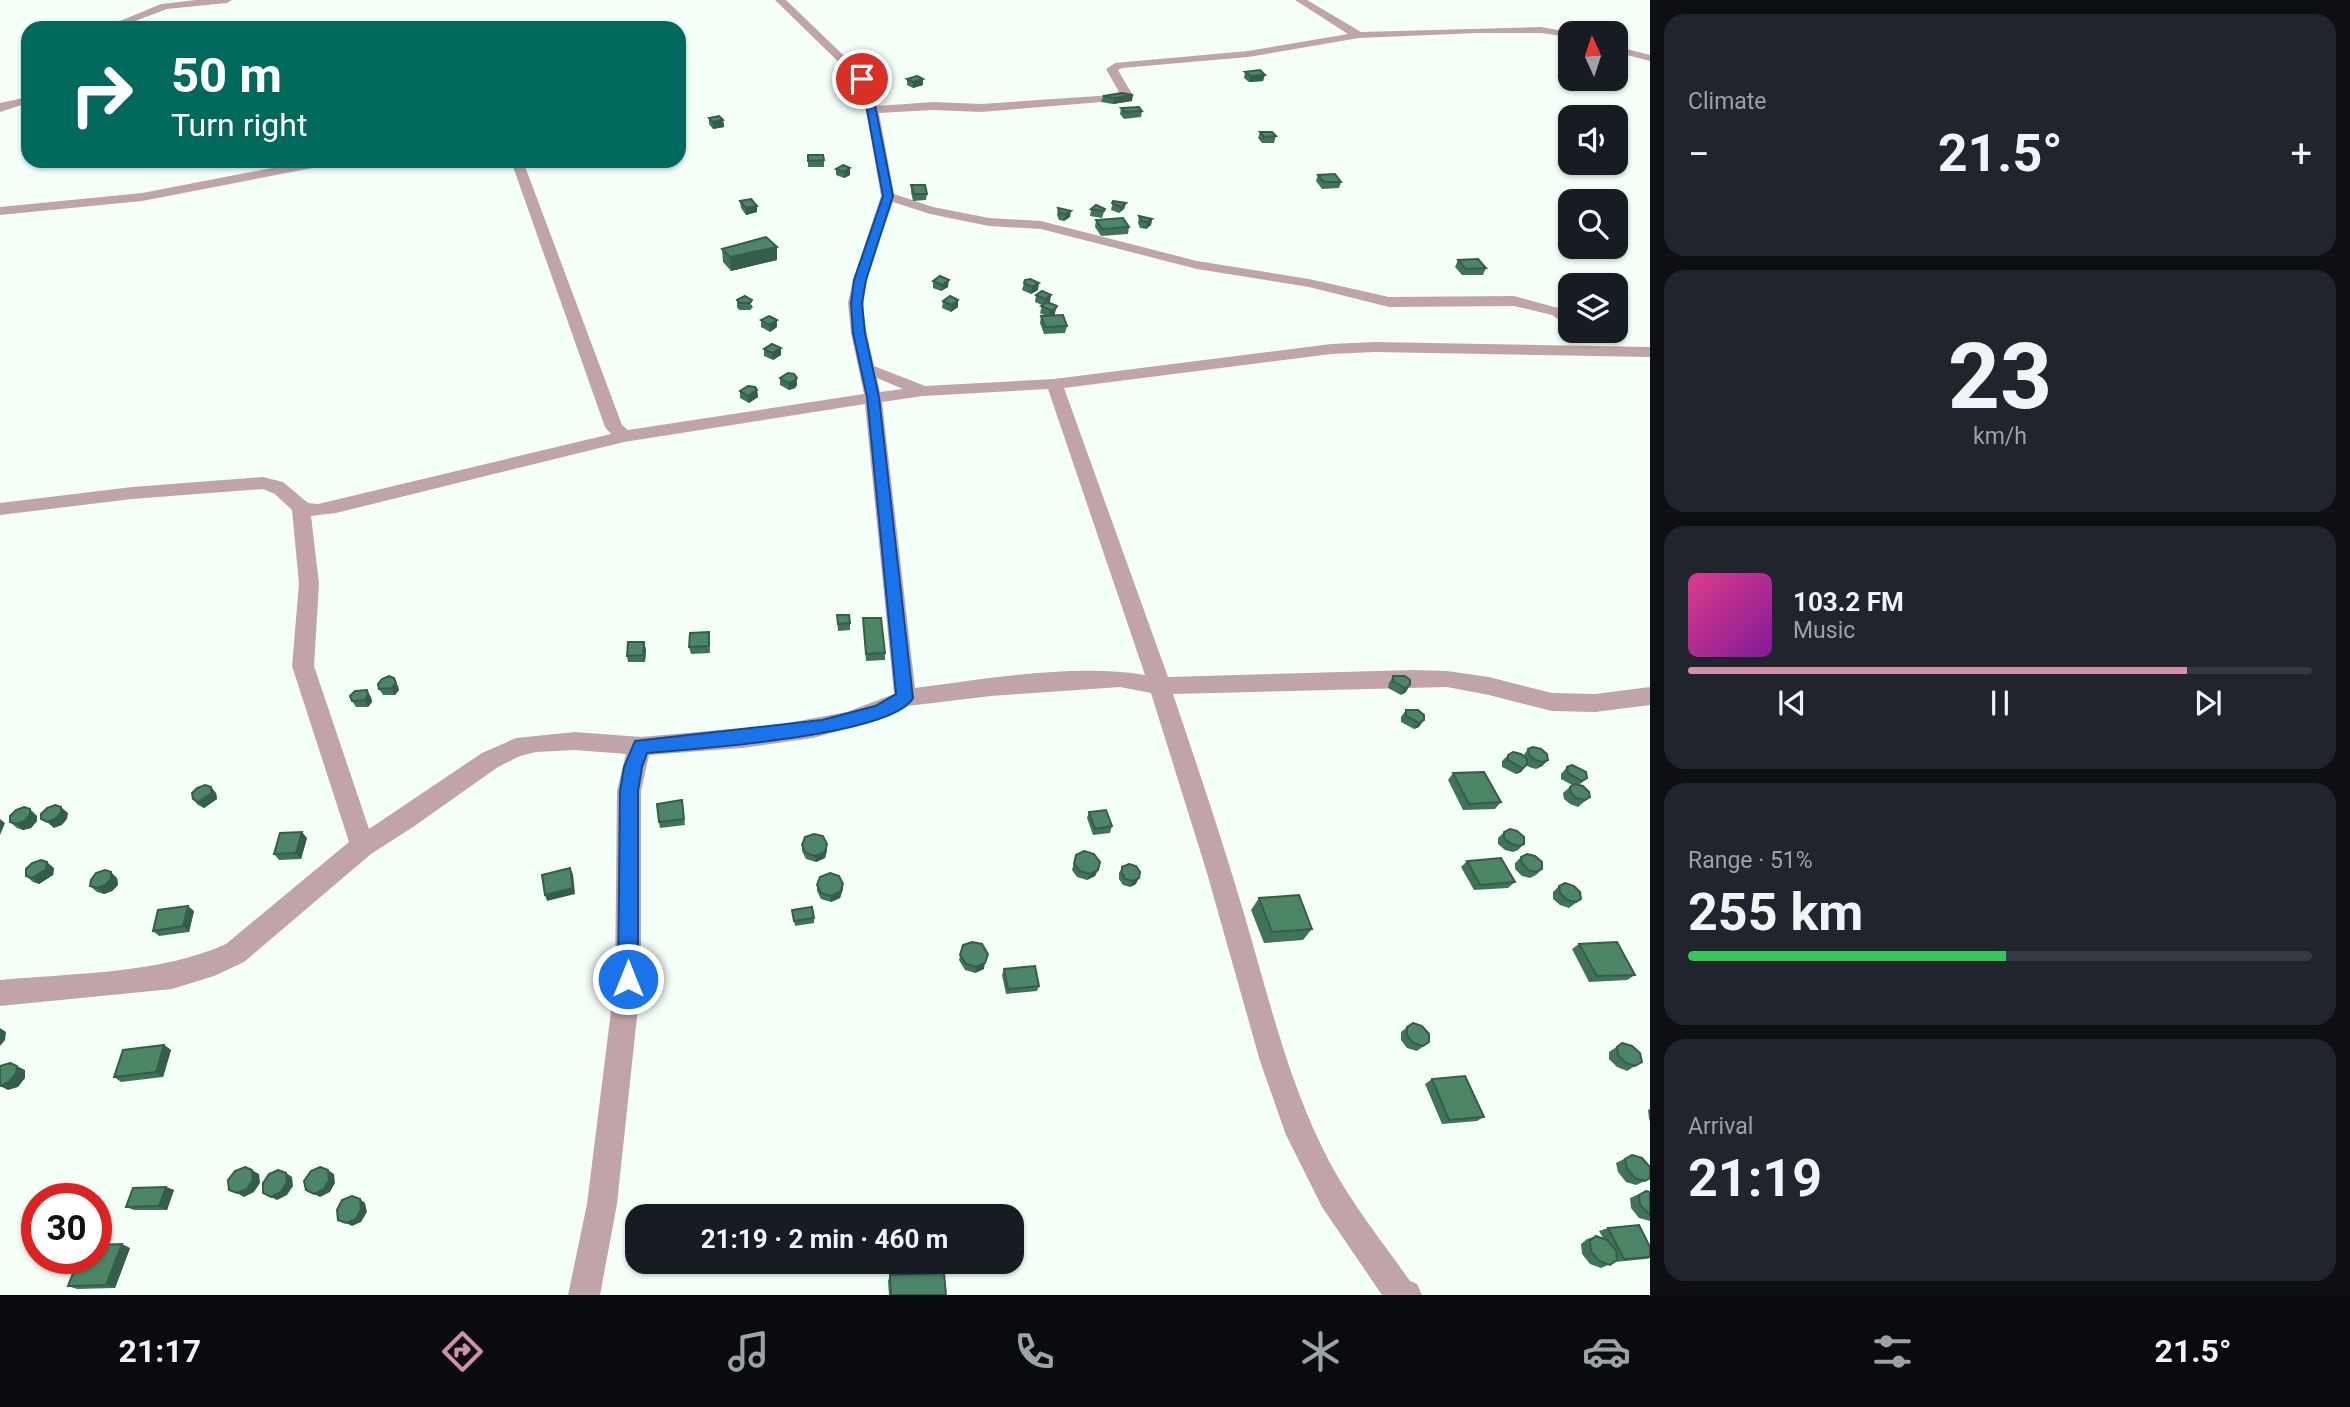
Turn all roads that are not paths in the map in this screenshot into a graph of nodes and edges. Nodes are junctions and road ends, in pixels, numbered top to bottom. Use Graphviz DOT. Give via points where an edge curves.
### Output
graph roads {
  1 [pos="227,0"];
  2 [pos="780,0"];
  3 [pos="1300,0"];
  4 [pos="125,21"];
  5 [pos="1558,32"];
  6 [pos="1359,34"];
  7 [pos="1628,52"];
  8 [pos="1650,58"];
  9 [pos="21,101"];
  10 [pos="0,108"];
  11 [pos="872,110"];
  12 [pos="292,168"];
  13 [pos="520,168"];
  14 [pos="888,196"];
  15 [pos="0,211"];
  16 [pos="1558,313"];
  17 [pos="1590,343"];
  18 [pos="1650,352"];
  19 [pos="1600,353"];
  20 [pos="866,368"];
  21 [pos="1054,384"];
  22 [pos="923,391"];
  23 [pos="873,397"];
  24 [pos="624,436"];
  25 [pos="301,508"];
  26 [pos="0,509"];
  27 [pos="1162,686"];
  28 [pos="1650,696"];
  29 [pos="905,698"];
  30 [pos="641,746"];
  31 [pos="362,846"];
  32 [pos="0,993"];
  33 [pos="1400,1294"];
  34 [pos="584,1295"];
  1 -- 4 [label="street" via="158,7"];
  2 -- 11 [label="street" via="862,79"];
  3 -- 6 [label="street"];
  5 -- 6 [label="street"];
  6 -- 11 [label="street" via="1248,54 1119,65 1112,69 1126,94 1114,98"];
  7 -- 8 [label="street"];
  9 -- 10 [label="street"];
  11 -- 14 [label="street"];
  12 -- 15 [label="street" via="142,197"];
  13 -- 24 [label="street" via="614,427"];
  14 -- 16 [label="street" via="930,210 989,222 1041,225 1197,265 1390,302 1514,301"];
  14 -- 20 [label="street" via="858,288"];
  17 -- 19 [label="street"];
  18 -- 19 [label="street"];
  19 -- 21 [label="street" via="1331,349"];
  20 -- 22 [label="street"];
  20 -- 23 [label="street"];
  21 -- 22 [label="street"];
  21 -- 27 [label="street"];
  22 -- 23 [label="street"];
  23 -- 24 [label="street"];
  23 -- 29 [label="street"];
  24 -- 25 [label="street" via="336,507"];
  25 -- 26 [label="street" via="276,484 255,482"];
  25 -- 31 [label="street" via="309,584 303,666"];
  27 -- 28 [label="street" via="1415,678 1489,686 1552,702 1595,703"];
  27 -- 29 [label="street" via="1087,680"];
  27 -- 33 [label="street" via="1301,1135 1324,1182"];
  29 -- 30 [label="street" via="880,712 822,726"];
  30 -- 31 [label="street" via="575,741 516,747"];
  30 -- 34 [label="street" via="629,791 628,979 602,1204"];
  31 -- 32 [label="street" via="236,953 205,967 172,976"];
}
